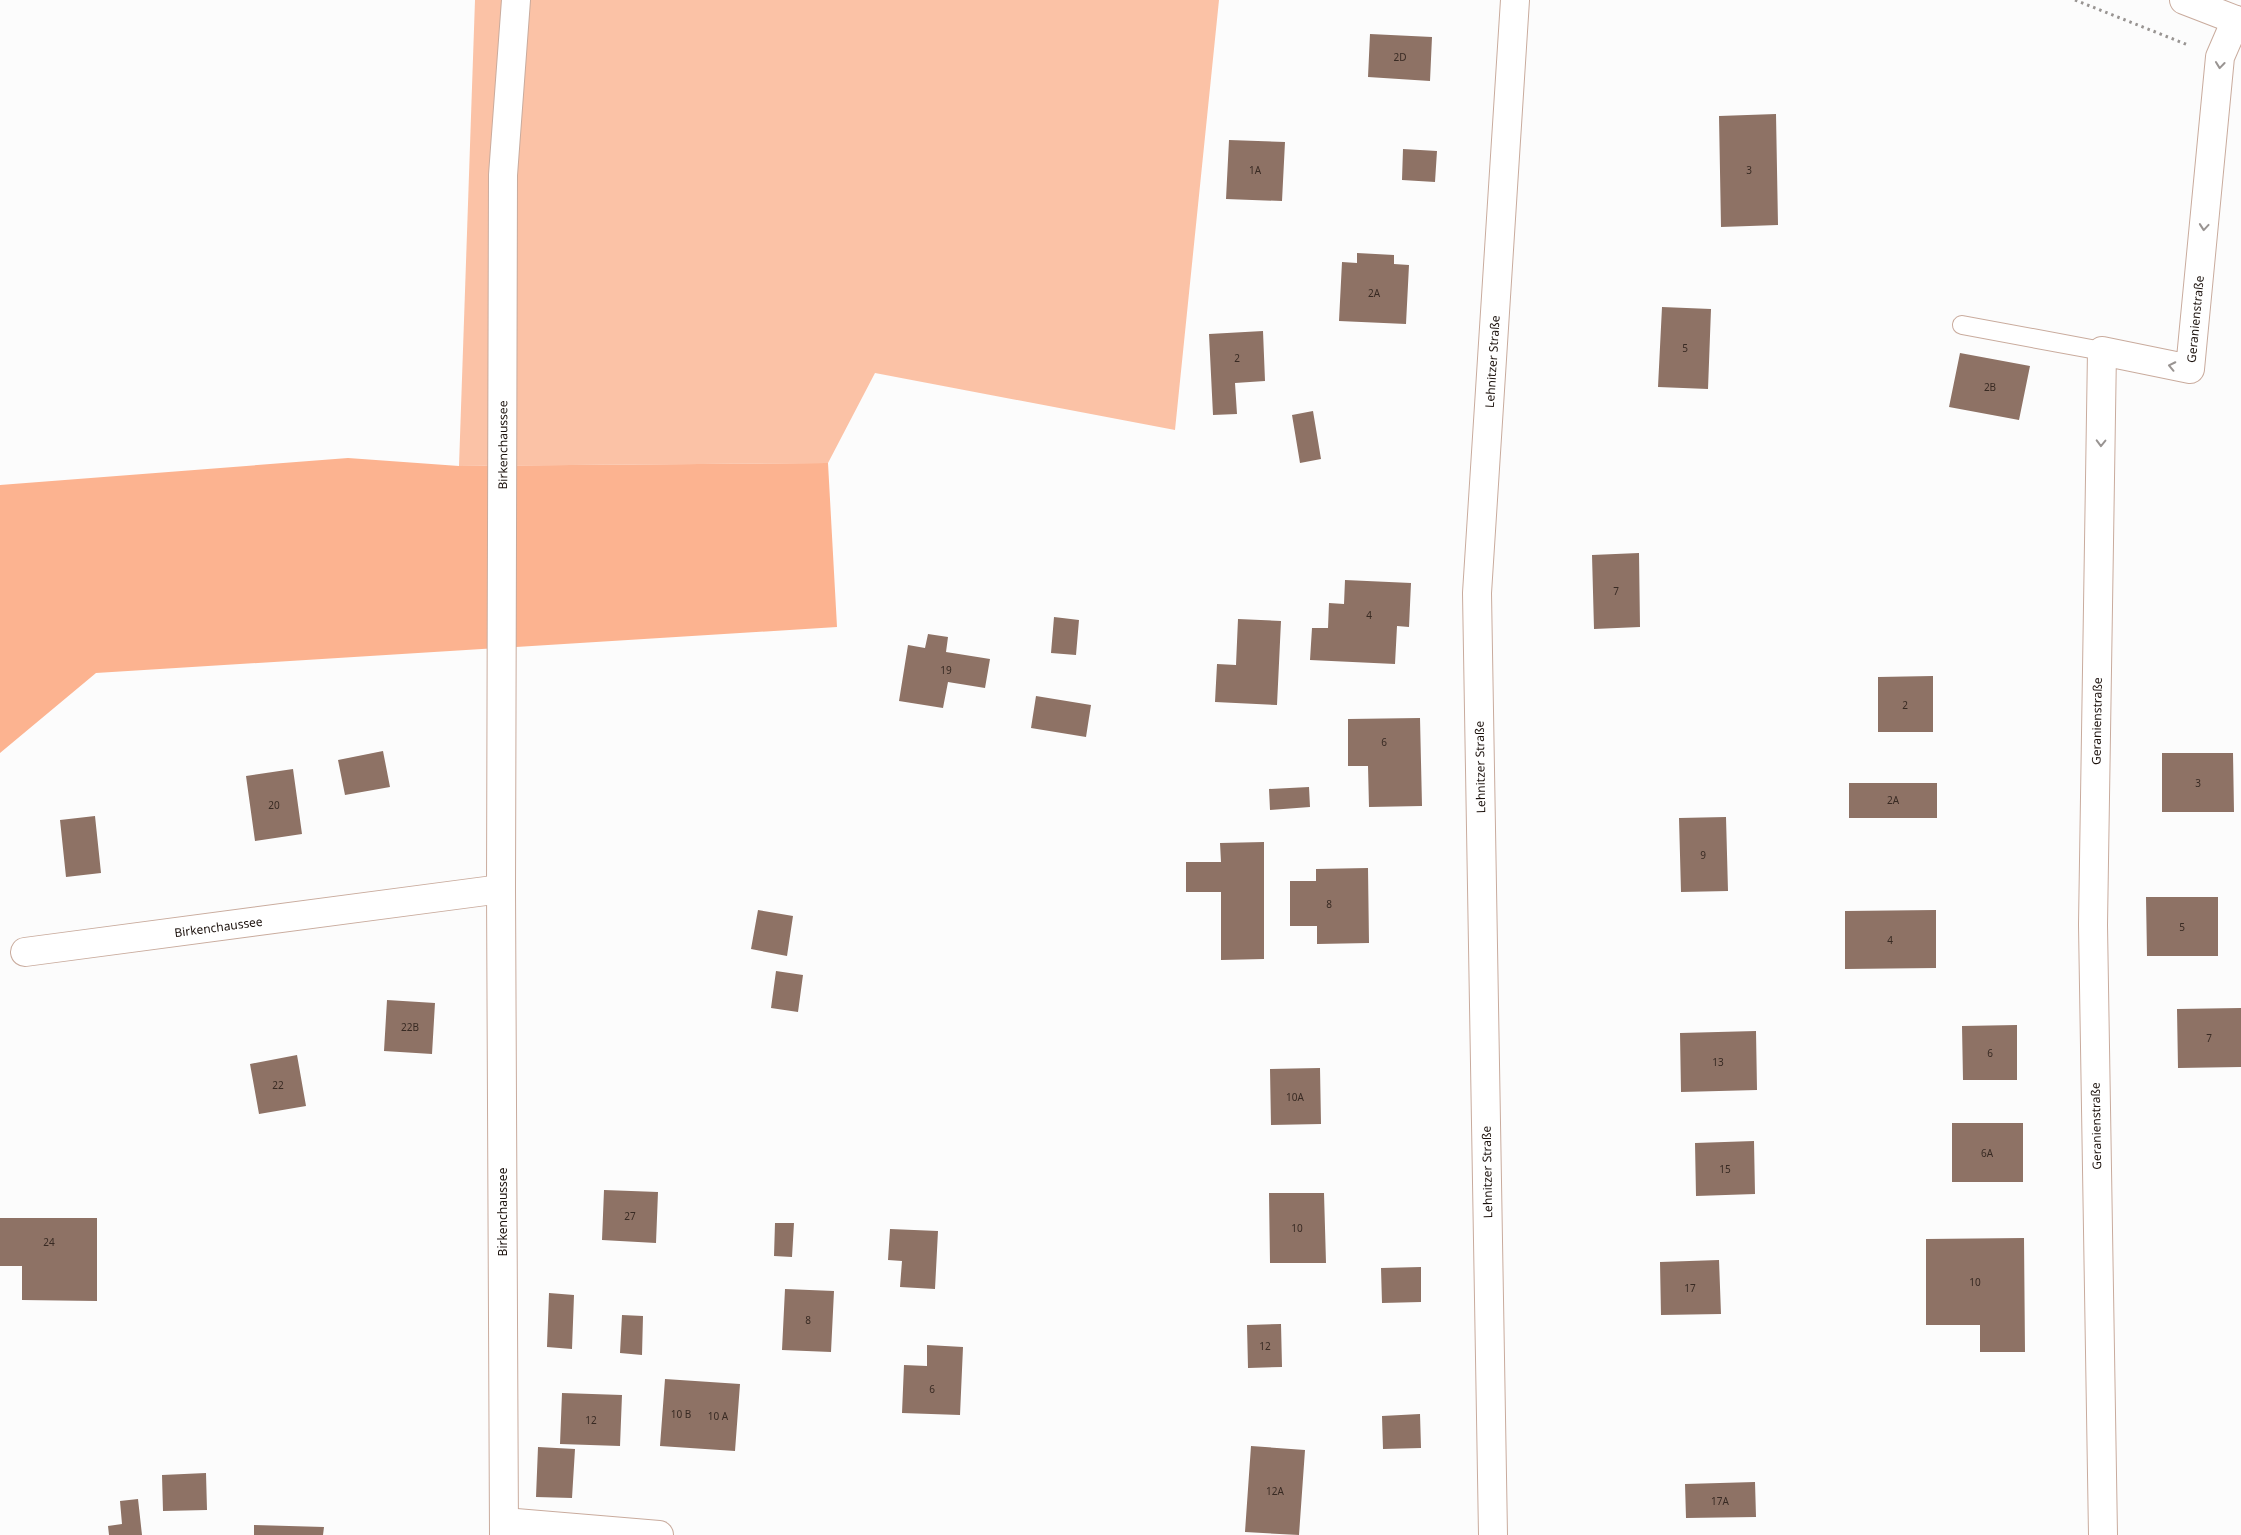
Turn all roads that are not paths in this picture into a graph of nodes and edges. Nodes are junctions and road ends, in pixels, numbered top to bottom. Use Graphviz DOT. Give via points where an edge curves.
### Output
graph roads {
  1 [pos="516,0"];
  2 [pos="1515,0"];
  3 [pos="2184,0"];
  4 [pos="2238,20"];
  5 [pos="1962,325"];
  6 [pos="2102,352"];
  7 [pos="501,889"];
  8 [pos="25,952"];
  9 [pos="504,1528"];
  10 [pos="659,1535"];
  11 [pos="1493,1535"];
  12 [pos="2103,1535"];
  1 -- 7 [label="street, Birkenchaussee" via="503,175"];
  2 -- 11 [label="street, Lehnitzer Straße" via="1477,592"];
  3 -- 4 [label="street"];
  4 -- 6 [label="street, Geranienstraße, one-way" via="2220,57 2190,370"];
  5 -- 6 [label="lane"];
  6 -- 12 [label="street, Geranienstraße, one-way" via="2093,925"];
  7 -- 8 [label="street, Birkenchaussee"];
  7 -- 9 [label="street, Birkenchaussee"];
  9 -- 10 [label="street"];
}
